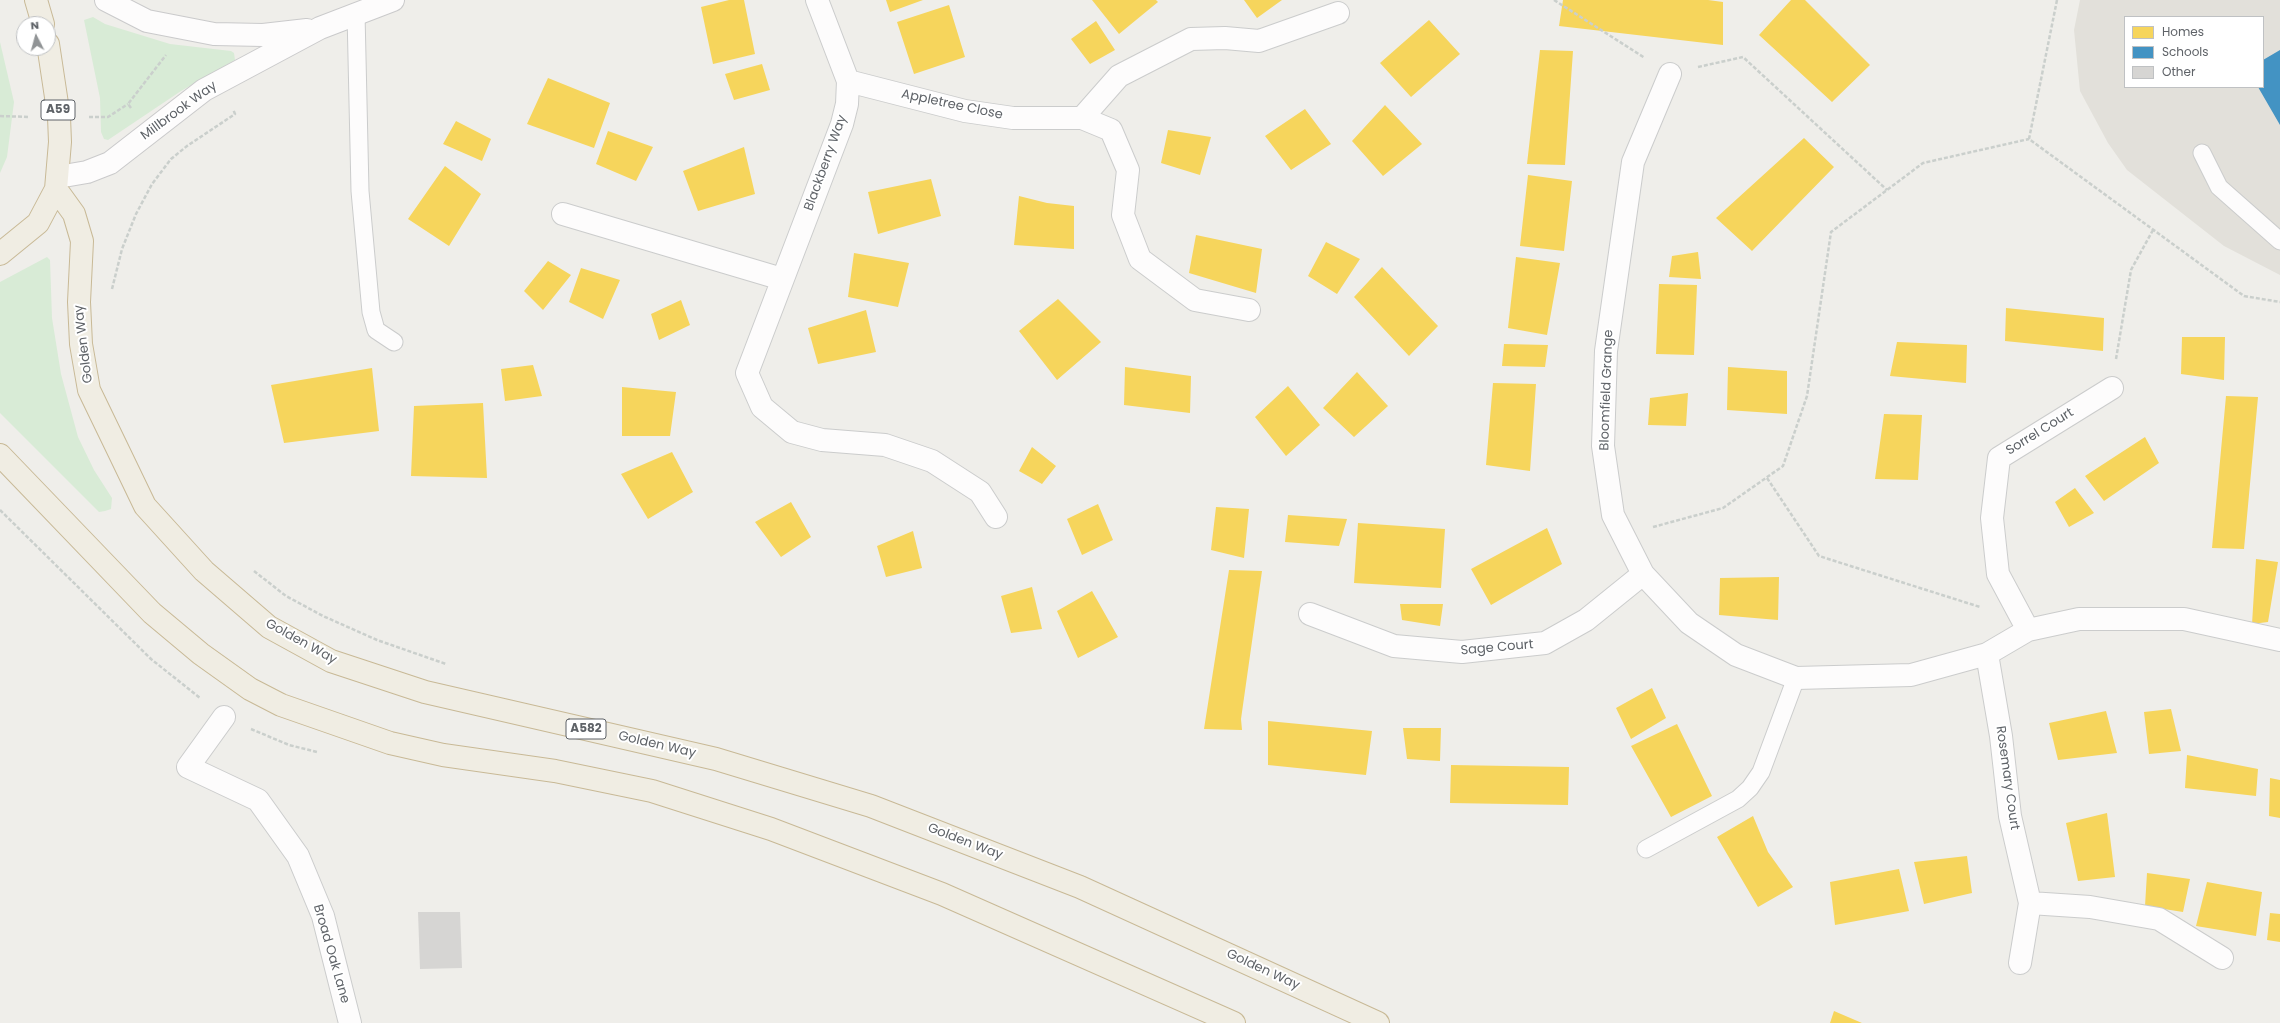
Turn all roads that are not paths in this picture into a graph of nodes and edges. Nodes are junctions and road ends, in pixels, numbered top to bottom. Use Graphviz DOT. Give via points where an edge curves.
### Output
graph roads {
  1 [pos="36,0"];
  2 [pos="106,0"];
  3 [pos="393,0"];
  4 [pos="817,0"];
  5 [pos="1338,12"];
  6 [pos="356,13"];
  7 [pos="41,16"];
  8 [pos="320,28"];
  9 [pos="50,56"];
  10 [pos="1670,74"];
  11 [pos="848,81"];
  12 [pos="1082,118"];
  13 [pos="2202,153"];
  14 [pos="57,183"];
  15 [pos="563,214"];
  16 [pos="2280,241"];
  17 [pos="0,254"];
  18 [pos="782,279"];
  19 [pos="1249,310"];
  20 [pos="394,342"];
  21 [pos="2112,388"];
  22 [pos="0,455"];
  23 [pos="996,517"];
  24 [pos="1643,574"];
  25 [pos="1310,614"];
  26 [pos="2028,630"];
  27 [pos="2280,640"];
  28 [pos="1987,654"];
  29 [pos="1796,678"];
  30 [pos="224,718"];
  31 [pos="1646,848"];
  32 [pos="2030,903"];
  33 [pos="2222,958"];
  34 [pos="2020,963"];
  35 [pos="350,1023"];
  36 [pos="1234,1023"];
  37 [pos="1378,1023"];
  1 -- 7 [label="highway"];
  2 -- 8 [label="street, Millbrook Way" via="147,21 214,34 263,35"];
  3 -- 6 [label="street, Millbrook Way"];
  4 -- 11 [label="street, Blackberry Way"];
  5 -- 12 [label="street" via="1259,41 1192,39 1119,76"];
  6 -- 8 [label="street, Millbrook Way"];
  6 -- 20 [label="lane" via="360,191 370,312 376,330"];
  8 -- 14 [label="street, Millbrook Way" via="204,90 110,162"];
  9 -- 14 [label="highway, A59" via="59,117"];
  10 -- 24 [label="street, Bloomfield Grange" via="1633,162 1606,351 1603,446 1613,515"];
  11 -- 12 [label="street, Appletree Close" via="965,111 1013,118"];
  11 -- 18 [label="street, Blackberry Way" via="842,124"];
  12 -- 19 [label="street, Appletree Close" via="1111,130 1128,170 1123,215 1140,259 1195,300"];
  13 -- 16 [label="lane" via="2219,187"];
  14 -- 17 [label="highway, A59" via="38,223"];
  14 -- 37 [label="highway, Golden Way / A582" via="74,214 82,242 79,302 81,344 89,390 145,506 204,571 269,627 331,661 425,692 716,759 871,806 1080,886"];
  15 -- 18 [label="street"];
  18 -- 23 [label="street, Blackberry Way" via="747,373 762,407 792,432 822,440 885,445 932,461 980,492"];
  21 -- 26 [label="street, Sorrel Court" via="1999,458 1992,518 1998,574"];
  22 -- 36 [label="highway" via="152,613 201,654 250,689 281,705 390,743 443,755 554,771 652,791 770,829 942,894"];
  24 -- 25 [label="street, Sage Court" via="1586,620 1545,643 1462,652 1394,646"];
  24 -- 29 [label="street, Bloomfield Grange" via="1689,623 1736,656"];
  26 -- 27 [label="street, Bloomfield Grange" via="2079,620 2184,619"];
  26 -- 28 [label="street, Bloomfield Grange"];
  28 -- 29 [label="street, Bloomfield Grange" via="1911,675"];
  28 -- 32 [label="street, Rosemary Court" via="2002,736 2010,816"];
  29 -- 31 [label="lane" via="1761,772 1750,788 1738,799"];
  30 -- 35 [label="street, Broad Oak Lane" via="188,767 258,800 298,856 323,916"];
  32 -- 33 [label="street" via="2090,907 2159,919"];
  32 -- 34 [label="street, Rosemary Court"];
}
